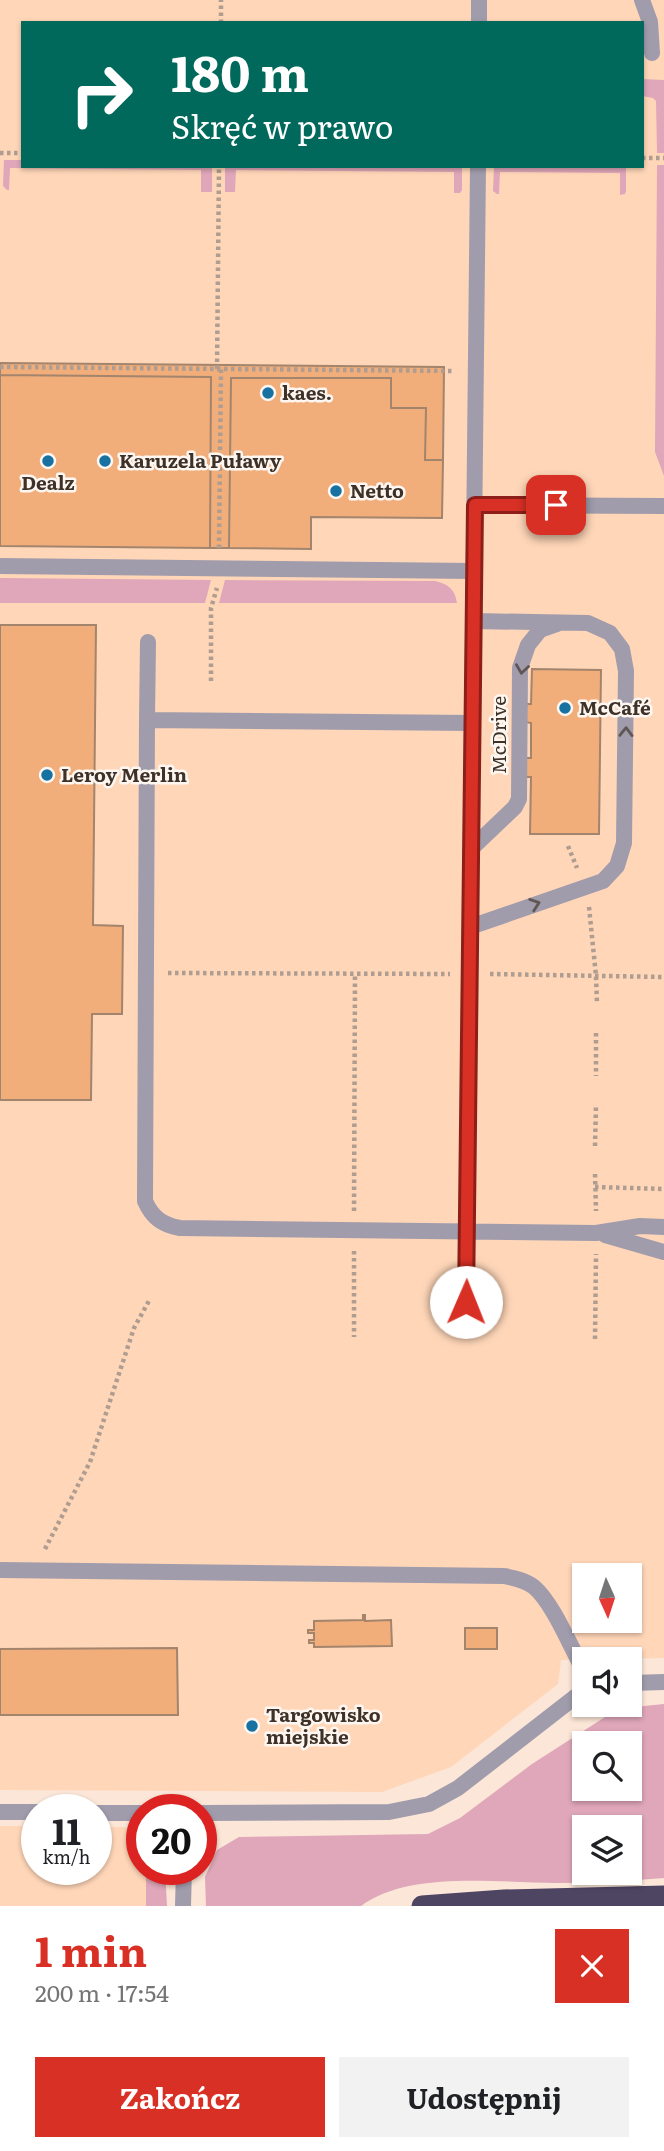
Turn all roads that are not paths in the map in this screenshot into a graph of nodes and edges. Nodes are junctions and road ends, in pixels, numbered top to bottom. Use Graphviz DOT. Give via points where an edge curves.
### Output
graph roads {
  1 [pos="479,0"];
  2 [pos="642,0"];
  3 [pos="479,21"];
  4 [pos="652,21"];
  5 [pos="653,53"];
  6 [pos="478,168"];
  7 [pos="475,505"];
  8 [pos="664,506"];
  9 [pos="0,566"];
  10 [pos="474,571"];
  11 [pos="473,621"];
  12 [pos="562,622"];
  13 [pos="148,642"];
  14 [pos="147,720"];
  15 [pos="472,723"];
  16 [pos="471,849"];
  17 [pos="470,927"];
  18 [pos="664,1227"];
  19 [pos="467,1230"];
  20 [pos="596,1242"];
  21 [pos="664,1252"];
  22 [pos="466,1302"];
  23 [pos="4,1570"];
  24 [pos="572,1647"];
  25 [pos="664,1682"];
  26 [pos="642,1683"];
  27 [pos="572,1699"];
  28 [pos="0,1812"];
  29 [pos="21,1812"];
  30 [pos="217,1813"];
  31 [pos="184,1885"];
  32 [pos="664,1896"];
  33 [pos="183,1906"];
  34 [pos="422,1906"];
  1 -- 3 [label="lane"];
  2 -- 4 [label="lane"];
  4 -- 5 [label="lane"];
  6 -- 7 [label="lane"];
  7 -- 8 [label="lane"];
  7 -- 10 [label="lane"];
  9 -- 10 [label="lane"];
  10 -- 11 [label="lane"];
  11 -- 12 [label="lane"];
  11 -- 15 [label="lane"];
  12 -- 16 [label="lane, McDrive, one-way" via="540,630 528,645 520,668 519,799"];
  17 -- 12 [label="lane, one-way" via="603,881 617,866 624,843 626,671 622,649 610,633 588,623"];
  13 -- 14 [label="lane"];
  14 -- 15 [label="lane"];
  14 -- 19 [label="lane" via="144,1177 148,1209 160,1222 180,1228"];
  15 -- 16 [label="lane"];
  16 -- 17 [label="lane"];
  17 -- 19 [label="lane"];
  18 -- 20 [label="lane" via="640,1226"];
  19 -- 20 [label="lane"];
  19 -- 22 [label="lane"];
  20 -- 21 [label="lane"];
  23 -- 24 [label="lane" via="503,1576 535,1587"];
  25 -- 26 [label="lane"];
  27 -- 30 [label="lane" via="458,1788 429,1804 389,1812"];
  28 -- 29 [label="lane"];
  31 -- 33 [label="lane"];
  32 -- 34 [label="highway"];
}
